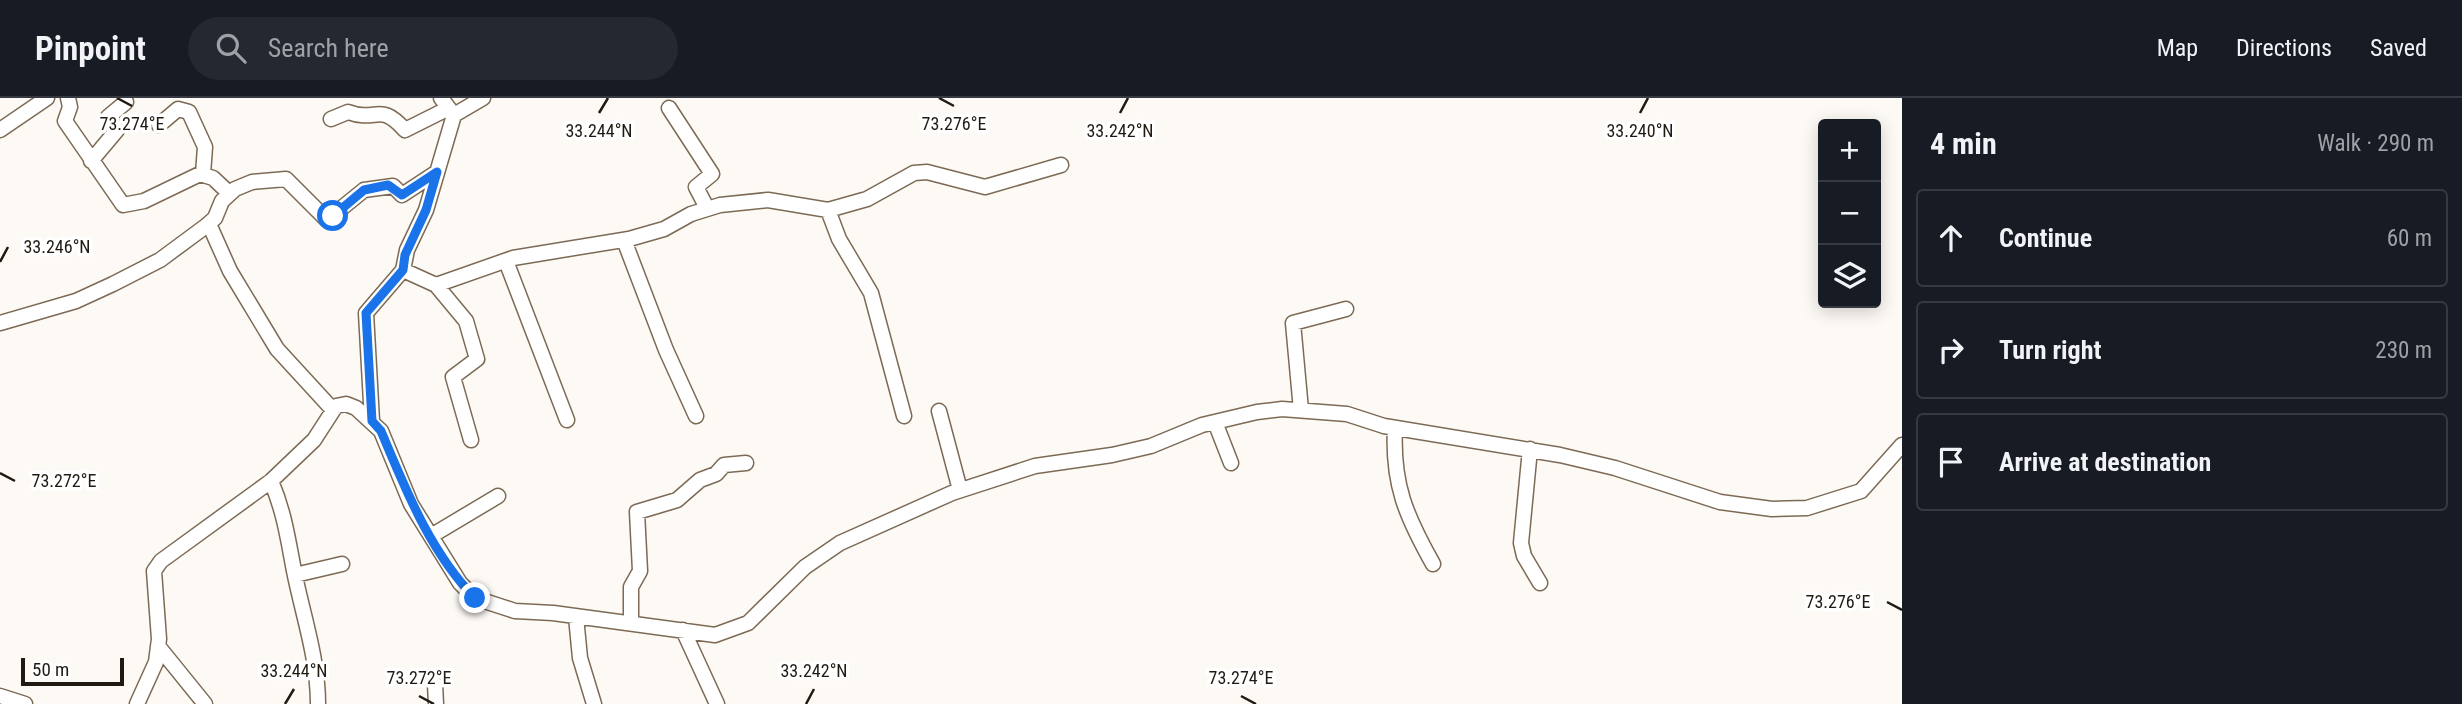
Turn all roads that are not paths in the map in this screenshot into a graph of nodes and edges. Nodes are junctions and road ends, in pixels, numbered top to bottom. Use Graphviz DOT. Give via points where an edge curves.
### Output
graph roads {
  1 [pos="47,98"];
  2 [pos="68,98"];
  3 [pos="483,98"];
  4 [pos="126,102"];
  5 [pos="447,107"];
  6 [pos="669,108"];
  7 [pos="331,118"];
  8 [pos="159,125"];
  9 [pos="0,130"];
  10 [pos="91,161"];
  11 [pos="1061,165"];
  12 [pos="437,172"];
  13 [pos="203,174"];
  14 [pos="229,193"];
  15 [pos="707,208"];
  16 [pos="828,210"];
  17 [pos="209,224"];
  18 [pos="624,240"];
  19 [pos="506,261"];
  20 [pos="403,270"];
  21 [pos="436,285"];
  22 [pos="1346,309"];
  23 [pos="0,323"];
  24 [pos="333,410"];
  25 [pos="1301,410"];
  26 [pos="939,411"];
  27 [pos="696,416"];
  28 [pos="904,416"];
  29 [pos="567,420"];
  30 [pos="372,421"];
  31 [pos="1215,422"];
  32 [pos="1395,428"];
  33 [pos="471,440"];
  34 [pos="1902,445"];
  35 [pos="1530,449"];
  36 [pos="746,463"];
  37 [pos="1231,463"];
  38 [pos="271,481"];
  39 [pos="960,490"];
  40 [pos="498,496"];
  41 [pos="431,536"];
  42 [pos="342,564"];
  43 [pos="1433,564"];
  44 [pos="295,575"];
  45 [pos="1540,583"];
  46 [pos="576,617"];
  47 [pos="631,622"];
  48 [pos="682,630"];
  49 [pos="158,646"];
  50 [pos="435,684"];
  51 [pos="0,696"];
  52 [pos="25,704"];
  53 [pos="137,704"];
  54 [pos="205,704"];
  55 [pos="318,704"];
  56 [pos="436,704"];
  57 [pos="594,704"];
  58 [pos="717,704"];
  1 -- 9 [label="street"];
  2 -- 10 [label="street" via="65,121"];
  3 -- 5 [label="street"];
  4 -- 10 [label="street" via="108,117 117,130"];
  5 -- 7 [label="street" via="405,130 385,113 365,117 348,112"];
  5 -- 12 [label="street"];
  6 -- 15 [label="street" via="712,174 696,187"];
  8 -- 13 [label="street" via="178,109 189,112 205,147"];
  10 -- 13 [label="street" via="123,205 144,201"];
  11 -- 16 [label="street" via="985,187 914,173 867,199"];
  12 -- 14 [label="street" via="402,195 388,185 364,190 327,220 286,179 252,182"];
  12 -- 20 [label="street"];
  13 -- 14 [label="street"];
  14 -- 17 [label="street"];
  15 -- 16 [label="street" via="768,200"];
  15 -- 18 [label="street" via="664,229"];
  16 -- 28 [label="street" via="839,239 871,293"];
  17 -- 23 [label="street" via="160,260 90,295"];
  17 -- 24 [label="street" via="230,271 276,349"];
  18 -- 19 [label="street"];
  18 -- 27 [label="street"];
  19 -- 21 [label="street"];
  19 -- 29 [label="street"];
  20 -- 21 [label="street"];
  20 -- 30 [label="street" via="366,313"];
  21 -- 33 [label="street" via="466,321 477,359 453,377"];
  22 -- 25 [label="street" via="1293,323"];
  24 -- 30 [label="street" via="346,404"];
  24 -- 38 [label="street" via="314,440"];
  25 -- 31 [label="street" via="1257,412"];
  25 -- 32 [label="street" via="1347,414"];
  26 -- 39 [label="street"];
  30 -- 41 [label="street"];
  31 -- 37 [label="street"];
  31 -- 39 [label="street" via="1150,446 1035,466"];
  32 -- 35 [label="street"];
  32 -- 43 [label="street" via="1404,512"];
  34 -- 35 [label="street" via="1861,491 1807,508 1772,509 1720,502 1615,468"];
  35 -- 45 [label="street" via="1521,543"];
  36 -- 47 [label="street" via="724,465 677,500 637,512 640,571 631,587"];
  38 -- 44 [label="street" via="285,518"];
  38 -- 49 [label="street" via="154,570"];
  39 -- 48 [label="street" via="840,543 805,567 748,623 715,635"];
  40 -- 41 [label="street"];
  41 -- 46 [label="street" via="460,583 475,598 515,611"];
  42 -- 44 [label="street"];
  44 -- 55 [label="street" via="318,672"];
  46 -- 47 [label="street"];
  46 -- 57 [label="street" via="580,658"];
  47 -- 48 [label="street"];
  48 -- 58 [label="street"];
  49 -- 53 [label="street" via="156,662"];
  49 -- 54 [label="street"];
  50 -- 56 [label="street"];
  51 -- 52 [label="street"];
}
